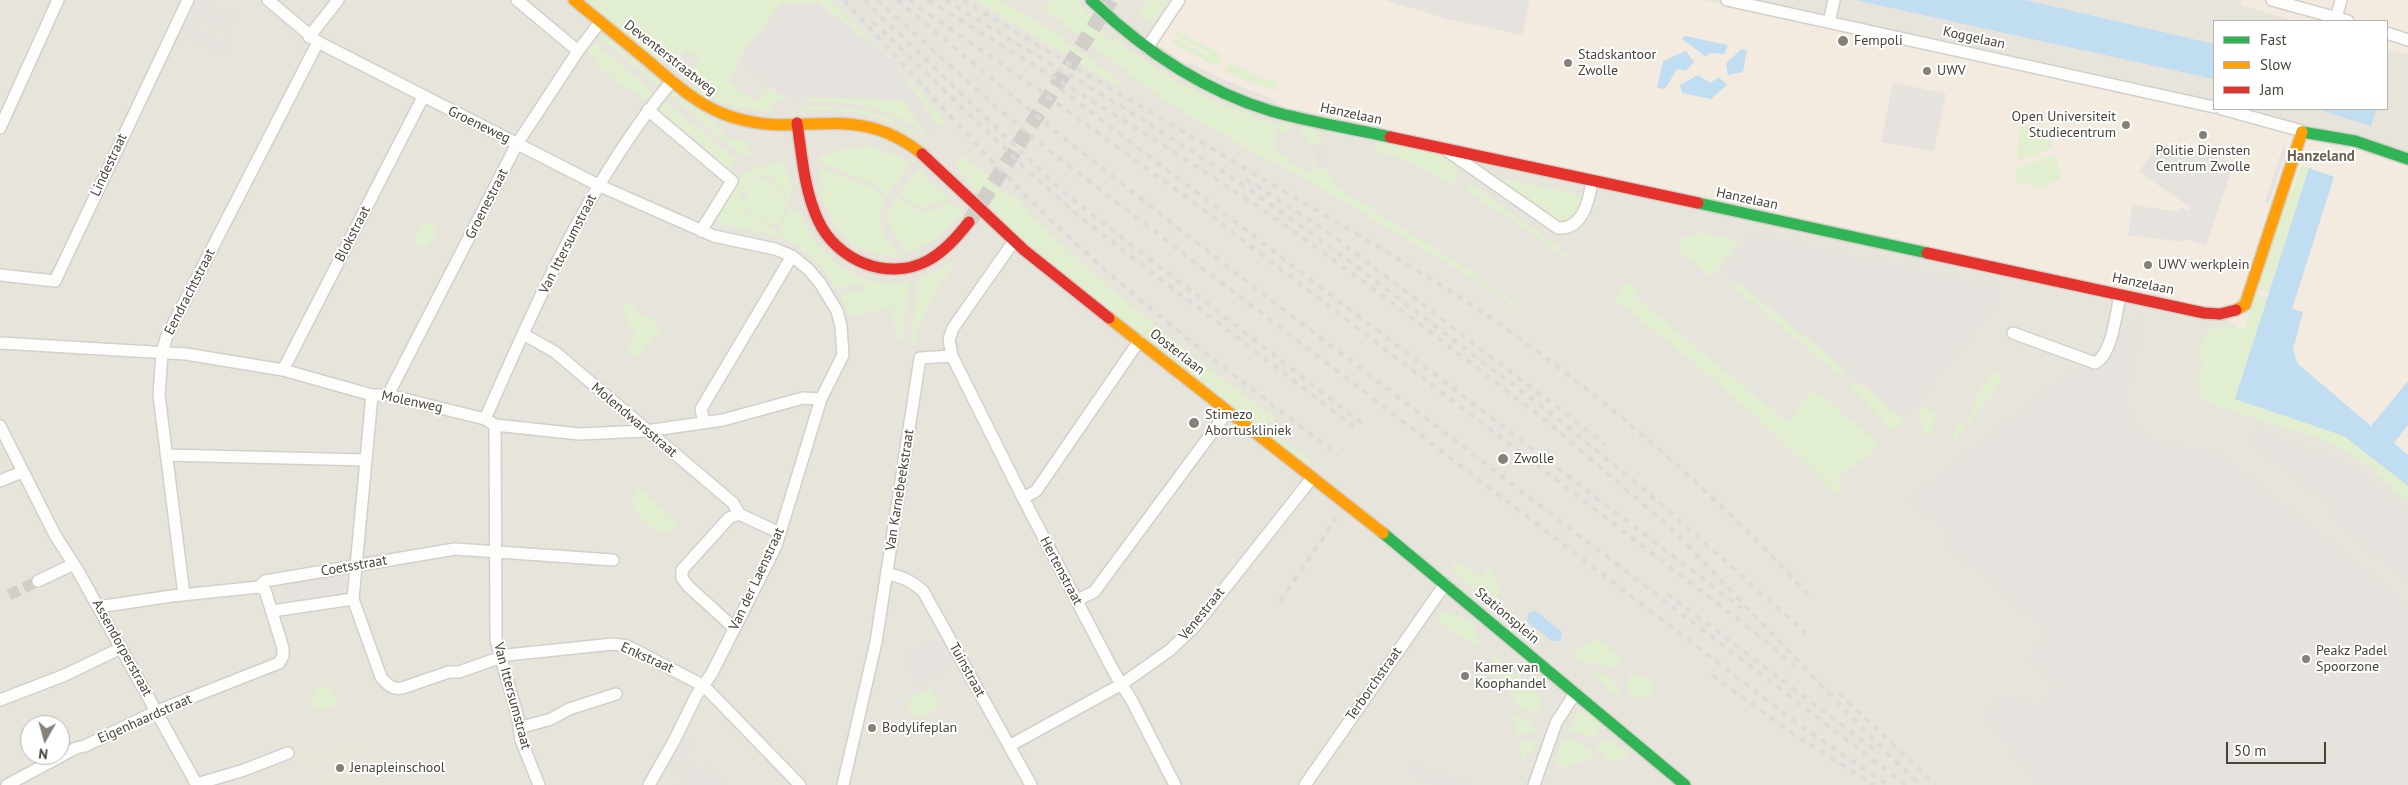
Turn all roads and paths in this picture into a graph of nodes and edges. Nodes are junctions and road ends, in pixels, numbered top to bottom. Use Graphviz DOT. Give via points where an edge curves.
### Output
graph roads {
  1 [pos="58,0"];
  2 [pos="188,0"];
  3 [pos="268,0"];
  4 [pos="338,0"];
  5 [pos="517,0"];
  6 [pos="574,0"];
  7 [pos="1091,0"];
  8 [pos="1179,0"];
  9 [pos="1728,0"];
  10 [pos="1834,0"];
  11 [pos="2272,0"];
  12 [pos="2341,0"];
  13 [pos="2336,18"];
  14 [pos="2344,20"];
  15 [pos="600,22"];
  16 [pos="1829,22"];
  17 [pos="2388,33"];
  18 [pos="314,40"];
  19 [pos="2408,40"];
  20 [pos="1147,48"];
  21 [pos="578,51"];
  22 [pos="672,80"];
  23 [pos="424,97"];
  24 [pos="2213,107"];
  25 [pos="648,110"];
  26 [pos="2226,110"];
  27 [pos="797,123"];
  28 [pos="0,128"];
  29 [pos="2302,131"];
  30 [pos="517,144"];
  31 [pos="2408,144"];
  32 [pos="1446,149"];
  33 [pos="2406,158"];
  34 [pos="1592,181"];
  35 [pos="598,185"];
  36 [pos="969,222"];
  37 [pos="701,231"];
  38 [pos="1014,241"];
  39 [pos="792,256"];
  40 [pos="0,275"];
  41 [pos="2120,295"];
  42 [pos="2013,333"];
  43 [pos="522,334"];
  44 [pos="1139,341"];
  45 [pos="0,343"];
  46 [pos="162,353"];
  47 [pos="952,356"];
  48 [pos="840,363"];
  49 [pos="283,370"];
  50 [pos="372,395"];
  51 [pos="388,395"];
  52 [pos="821,399"];
  53 [pos="1228,411"];
  54 [pos="485,419"];
  55 [pos="704,422"];
  56 [pos="0,426"];
  57 [pos="495,426"];
  58 [pos="646,431"];
  59 [pos="166,455"];
  60 [pos="366,460"];
  61 [pos="22,472"];
  62 [pos="0,481"];
  63 [pos="1316,481"];
  64 [pos="1023,498"];
  65 [pos="739,514"];
  66 [pos="780,532"];
  67 [pos="496,550"];
  68 [pos="613,560"];
  69 [pos="74,564"];
  70 [pos="356,565"];
  71 [pos="887,574"];
  72 [pos="38,581"];
  73 [pos="1445,584"];
  74 [pos="260,587"];
  75 [pos="184,595"];
  76 [pos="353,599"];
  77 [pos="1077,600"];
  78 [pos="98,607"];
  79 [pos="272,611"];
  80 [pos="734,628"];
  81 [pos="121,648"];
  82 [pos="500,657"];
  83 [pos="1122,684"];
  84 [pos="704,686"];
  85 [pos="1575,693"];
  86 [pos="616,694"];
  87 [pos="0,700"];
  88 [pos="157,711"];
  89 [pos="519,728"];
  90 [pos="1009,746"];
  91 [pos="288,752"];
  92 [pos="197,784"];
  93 [pos="1029,784"];
  94 [pos="7,785"];
  95 [pos="540,785"];
  96 [pos="649,785"];
  97 [pos="800,785"];
  98 [pos="843,785"];
  99 [pos="1175,785"];
  100 [pos="1305,785"];
  101 [pos="1534,785"];
  102 [pos="1685,785"];
  1 -- 28 [label="street"];
  2 -- 40 [label="street, Lindestraat" via="55,281"];
  3 -- 18 [label="street, Groeneweg"];
  4 -- 18 [label="street, Eendrachtstraat"];
  5 -- 21 [label="street"];
  6 -- 15 [label="street, Deventerstraatweg"];
  7 -- 20 [label="street, Hanzelaan"];
  8 -- 20 [label="street"];
  9 -- 16 [label="street, Koggelaan"];
  10 -- 16 [label="street"];
  11 -- 13 [label="street"];
  12 -- 13 [label="street"];
  13 -- 14 [label="street"];
  15 -- 21 [label="street, Groenestraat"];
  15 -- 22 [label="street, Deventerstraatweg"];
  16 -- 24 [label="street, Koggelaan"];
  17 -- 19 [label="street"];
  18 -- 23 [label="street, Groeneweg"];
  18 -- 46 [label="street, Eendrachtstraat" via="166,338"];
  20 -- 32 [label="street, Hanzelaan" via="1169,64 1234,98 1288,115"];
  21 -- 30 [label="street, Groenestraat"];
  22 -- 25 [label="street, Van Ittersumstraat"];
  22 -- 27 [label="street, Deventerstraatweg" via="705,106 732,118 758,123"];
  23 -- 30 [label="street, Groeneweg"];
  23 -- 49 [label="street, Blokstraat"];
  25 -- 35 [label="street, Van Ittersumstraat"];
  25 -- 37 [label="street" via="732,181"];
  26 -- 29 [label="street"];
  27 -- 36 [label="street" via="810,197 818,220 832,242 857,262 876,269 896,270 922,264 945,248"];
  27 -- 38 [label="street, Deventerstraatweg" via="863,124 888,132 910,144 944,172"];
  29 -- 33 [label="street" via="2355,141"];
  29 -- 41 [label="street, Hanzelaan" via="2244,305 2223,315"];
  30 -- 35 [label="street, Groeneweg"];
  30 -- 51 [label="street, Groenestraat"];
  31 -- 33 [label="street"];
  32 -- 34 [label="street, Hanzelaan"];
  32 -- 34 [label="street" via="1558,228 1573,224 1584,211"];
  34 -- 41 [label="street, Hanzelaan"];
  35 -- 37 [label="street, Groeneweg"];
  35 -- 43 [label="street, Van Ittersumstraat"];
  37 -- 39 [label="street, Groeneweg"];
  38 -- 44 [label="street, Oosterlaan"];
  38 -- 47 [label="street" via="953,328 949,340"];
  39 -- 48 [label="street, Groeneweg" via="820,283 837,311 843,346"];
  39 -- 55 [label="street" via="701,409"];
  41 -- 42 [label="street" via="2107,349 2102,360 2095,363"];
  43 -- 54 [label="street, Van Ittersumstraat"];
  43 -- 58 [label="street, Molendwarsstraat" via="555,352"];
  44 -- 53 [label="street, Oosterlaan"];
  44 -- 64 [label="street" via="1036,491"];
  45 -- 46 [label="street, Molenweg"];
  46 -- 49 [label="street, Molenweg"];
  46 -- 59 [label="street, Eendrachtstraat" via="159,394"];
  47 -- 64 [label="street, Hertenstraat"];
  47 -- 71 [label="street, Van Karnebeekstraat" via="920,358"];
  48 -- 52 [label="street, Van der Laenstraat"];
  49 -- 50 [label="street, Molenweg"];
  50 -- 51 [label="street, Molenweg"];
  50 -- 60 [label="street"];
  51 -- 54 [label="street, Molenweg"];
  52 -- 55 [label="street, Molenweg" via="803,398 723,420"];
  52 -- 66 [label="street, Van der Laenstraat"];
  53 -- 63 [label="street, Oosterlaan"];
  53 -- 77 [label="street" via="1094,592"];
  54 -- 57 [label="street, Molenweg"];
  55 -- 58 [label="street, Molenweg"];
  56 -- 61 [label="street, Assendorperstraat"];
  57 -- 58 [label="street, Molenweg" via="579,434"];
  57 -- 67 [label="street, Van Ittersumstraat"];
  58 -- 65 [label="street, Molendwarsstraat" via="733,503"];
  59 -- 60 [label="street"];
  59 -- 75 [label="street, Eendrachtstraat"];
  60 -- 70 [label="street"];
  61 -- 62 [label="street"];
  61 -- 69 [label="street, Assendorperstraat"];
  63 -- 73 [label="street, Stationsplein"];
  63 -- 83 [label="street, Venestraat" via="1186,636 1153,664"];
  64 -- 77 [label="street, Hertenstraat"];
  65 -- 66 [label="street, Molendwarsstraat"];
  65 -- 80 [label="street" via="729,518 682,570 682,578 688,586"];
  66 -- 80 [label="street, Van der Laenstraat"];
  67 -- 68 [label="street, Coetsstraat"];
  67 -- 70 [label="street, Coetsstraat" via="455,549"];
  67 -- 82 [label="street, Van Ittersumstraat" via="496,640"];
  69 -- 72 [label="street"];
  69 -- 78 [label="street, Assendorperstraat"];
  70 -- 74 [label="street, Coetsstraat" via="265,581"];
  70 -- 76 [label="street"];
  71 -- 90 [label="street, Tuinstraat" via="901,576 923,591"];
  71 -- 98 [label="street, Van Karnebeekstraat" via="876,642"];
  73 -- 85 [label="street, Stationsplein"];
  73 -- 100 [label="street, Terborchstraat"];
  74 -- 75 [label="street, Coetsstraat"];
  74 -- 79 [label="street" via="265,590"];
  75 -- 78 [label="street, Coetsstraat"];
  76 -- 79 [label="street"];
  76 -- 82 [label="street, Enkstraat" via="381,677 396,689 449,672 460,672"];
  77 -- 83 [label="street, Hertenstraat"];
  78 -- 81 [label="street, Assendorperstraat"];
  79 -- 88 [label="street, Eigenhaardstraat" via="283,656 279,662"];
  80 -- 84 [label="street, Van der Laenstraat"];
  81 -- 87 [label="street" via="65,675"];
  81 -- 88 [label="street, Assendorperstraat"];
  82 -- 84 [label="street, Enkstraat" via="545,649 613,644 627,646"];
  82 -- 89 [label="street, Van Ittersumstraat"];
  83 -- 90 [label="street, Venestraat"];
  83 -- 99 [label="street, Hertenstraat"];
  84 -- 96 [label="street, Van der Laenstraat"];
  84 -- 97 [label="street, Enkstraat"];
  85 -- 101 [label="street" via="1558,718"];
  85 -- 102 [label="street, Stationsplein"];
  86 -- 89 [label="street"];
  88 -- 92 [label="street, Assendorperstraat"];
  88 -- 94 [label="street, Eigenhaardstraat" via="76,748"];
  89 -- 95 [label="street, Van Ittersumstraat"];
  90 -- 93 [label="street, Tuinstraat"];
  91 -- 92 [label="street"];
}
